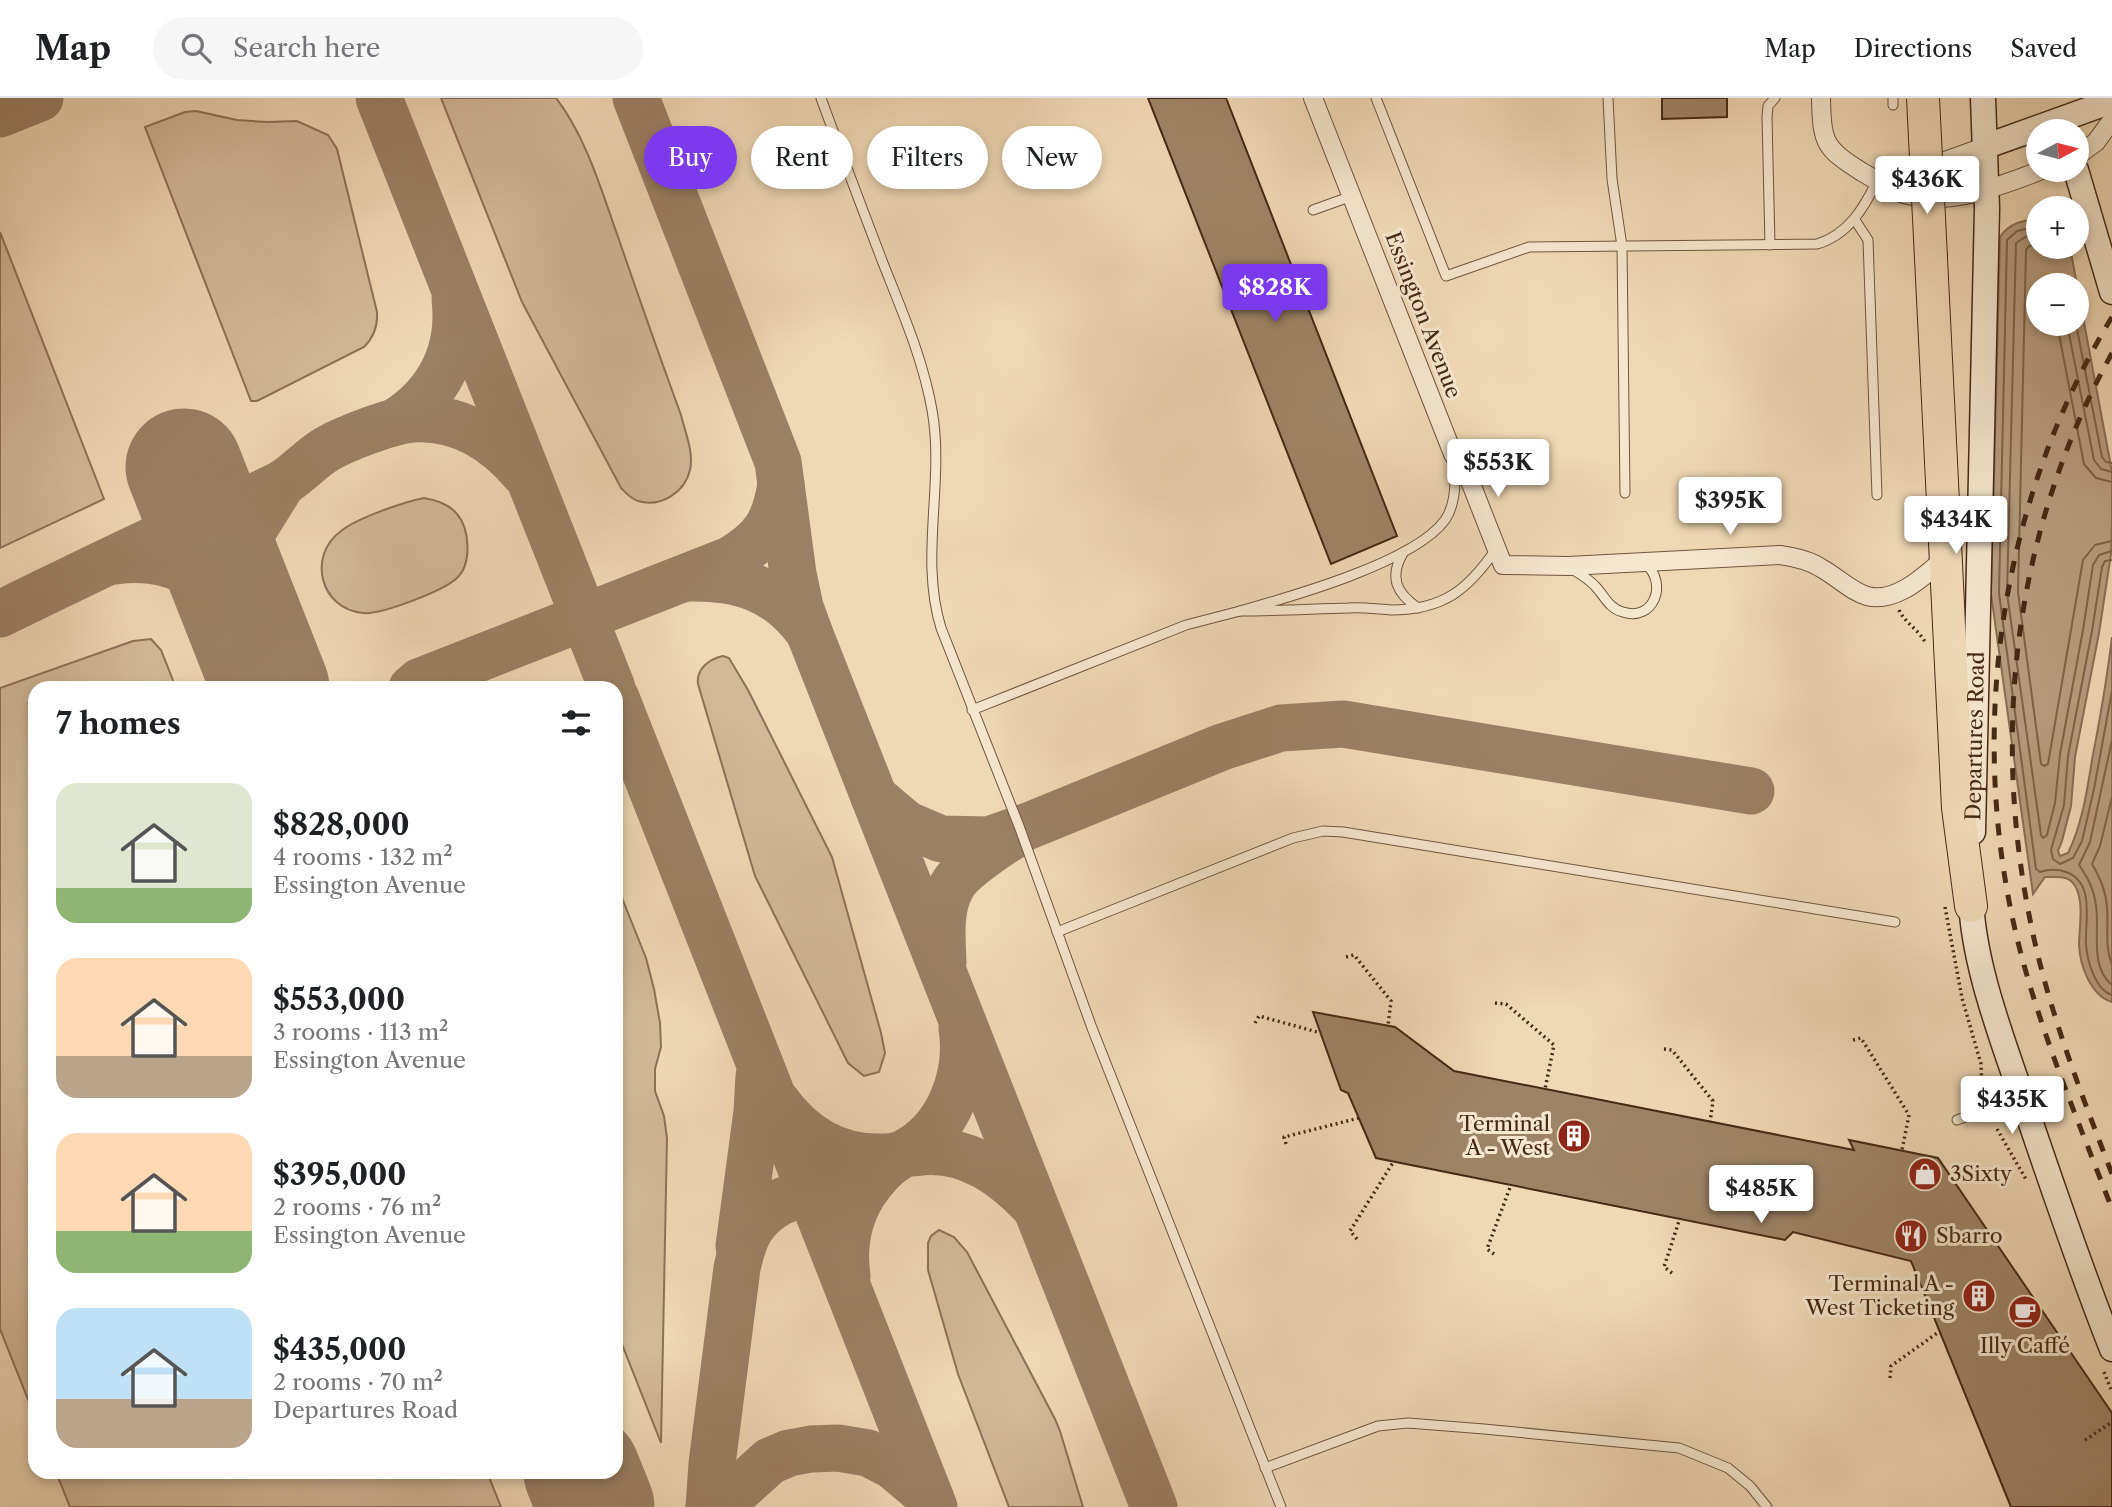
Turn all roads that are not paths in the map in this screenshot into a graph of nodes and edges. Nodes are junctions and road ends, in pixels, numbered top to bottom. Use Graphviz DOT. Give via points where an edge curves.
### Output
graph roads {
  1 [pos="821,98"];
  2 [pos="1313,98"];
  3 [pos="1376,98"];
  4 [pos="1608,98"];
  5 [pos="1774,98"];
  6 [pos="1821,98"];
  7 [pos="1983,98"];
  8 [pos="1903,100"];
  9 [pos="2112,101"];
  10 [pos="2060,116"];
  11 [pos="2112,120"];
  12 [pos="2090,146"];
  13 [pos="1984,147"];
  14 [pos="2026,176"];
  15 [pos="1877,181"];
  16 [pos="2080,182"];
  17 [pos="1986,190"];
  18 [pos="1352,197"];
  19 [pos="1313,210"];
  20 [pos="1855,220"];
  21 [pos="1770,245"];
  22 [pos="1622,246"];
  23 [pos="2112,292"];
  24 [pos="1453,454"];
  25 [pos="1625,493"];
  26 [pos="1877,495"];
  27 [pos="1497,548"];
  28 [pos="1403,553"];
  29 [pos="1946,557"];
  30 [pos="1644,561"];
  31 [pos="1568,566"];
  32 [pos="1418,608"];
  33 [pos="1240,611"];
  34 [pos="972,709"];
  35 [pos="1971,906"];
  36 [pos="1895,922"];
  37 [pos="1057,932"];
  38 [pos="2022,1097"];
  39 [pos="1957,1120"];
  40 [pos="2108,1360"];
  41 [pos="1265,1468"];
  42 [pos="1280,1507"];
  43 [pos="1767,1507"];
  1 -- 34 [label="lane" via="917,348 935,437 935,610"];
  2 -- 18 [label="street, Essington Avenue"];
  3 -- 22 [label="lane" via="1446,276 1523,248"];
  4 -- 22 [label="lane" via="1612,179"];
  5 -- 21 [label="lane" via="1767,117"];
  6 -- 15 [label="street" via="1828,145"];
  7 -- 13 [label="street, Departures Road"];
  8 -- 29 [label="highway, bridge" via="1931,258"];
  9 -- 10 [label="street"];
  10 -- 13 [label="street"];
  11 -- 12 [label="street"];
  13 -- 15 [label="street" via="1923,169 1887,174"];
  13 -- 17 [label="street, Departures Road"];
  14 -- 17 [label="street"];
  15 -- 17 [label="street" via="1921,196"];
  15 -- 20 [label="lane"];
  16 -- 23 [label="street"];
  17 -- 35 [label="street, Departures Road"];
  18 -- 19 [label="lane"];
  18 -- 24 [label="street, Essington Avenue"];
  20 -- 21 [label="lane" via="1817,244"];
  20 -- 26 [label="lane" via="1868,240"];
  21 -- 22 [label="lane"];
  22 -- 25 [label="lane"];
  24 -- 27 [label="street, Essington Avenue" via="1470,481"];
  24 -- 28 [label="lane" via="1456,477 1449,513 1427,537"];
  27 -- 31 [label="street" via="1503,565"];
  27 -- 32 [label="lane" via="1473,580 1454,595"];
  28 -- 32 [label="lane" via="1396,569 1398,586 1404,598"];
  28 -- 33 [label="lane" via="1302,593"];
  29 -- 30 [label="street" via="1906,589 1878,597 1859,594 1822,568 1792,557"];
  29 -- 35 [label="highway" via="1958,808"];
  30 -- 31 [label="street"];
  30 -- 31 [label="lane" via="1658,579 1657,591 1651,605 1639,613 1612,608 1597,587"];
  32 -- 33 [label="lane"];
  33 -- 34 [label="lane" via="1186,625"];
  34 -- 37 [label="lane"];
  35 -- 38 [label="street, Departures Road" via="1989,995"];
  36 -- 37 [label="lane" via="1323,831 1293,838"];
  37 -- 41 [label="lane"];
  38 -- 39 [label="lane"];
  38 -- 40 [label="street, Departures Road"];
  41 -- 42 [label="lane"];
  41 -- 43 [label="lane" via="1378,1426 1408,1423 1679,1448 1728,1468"];
}
